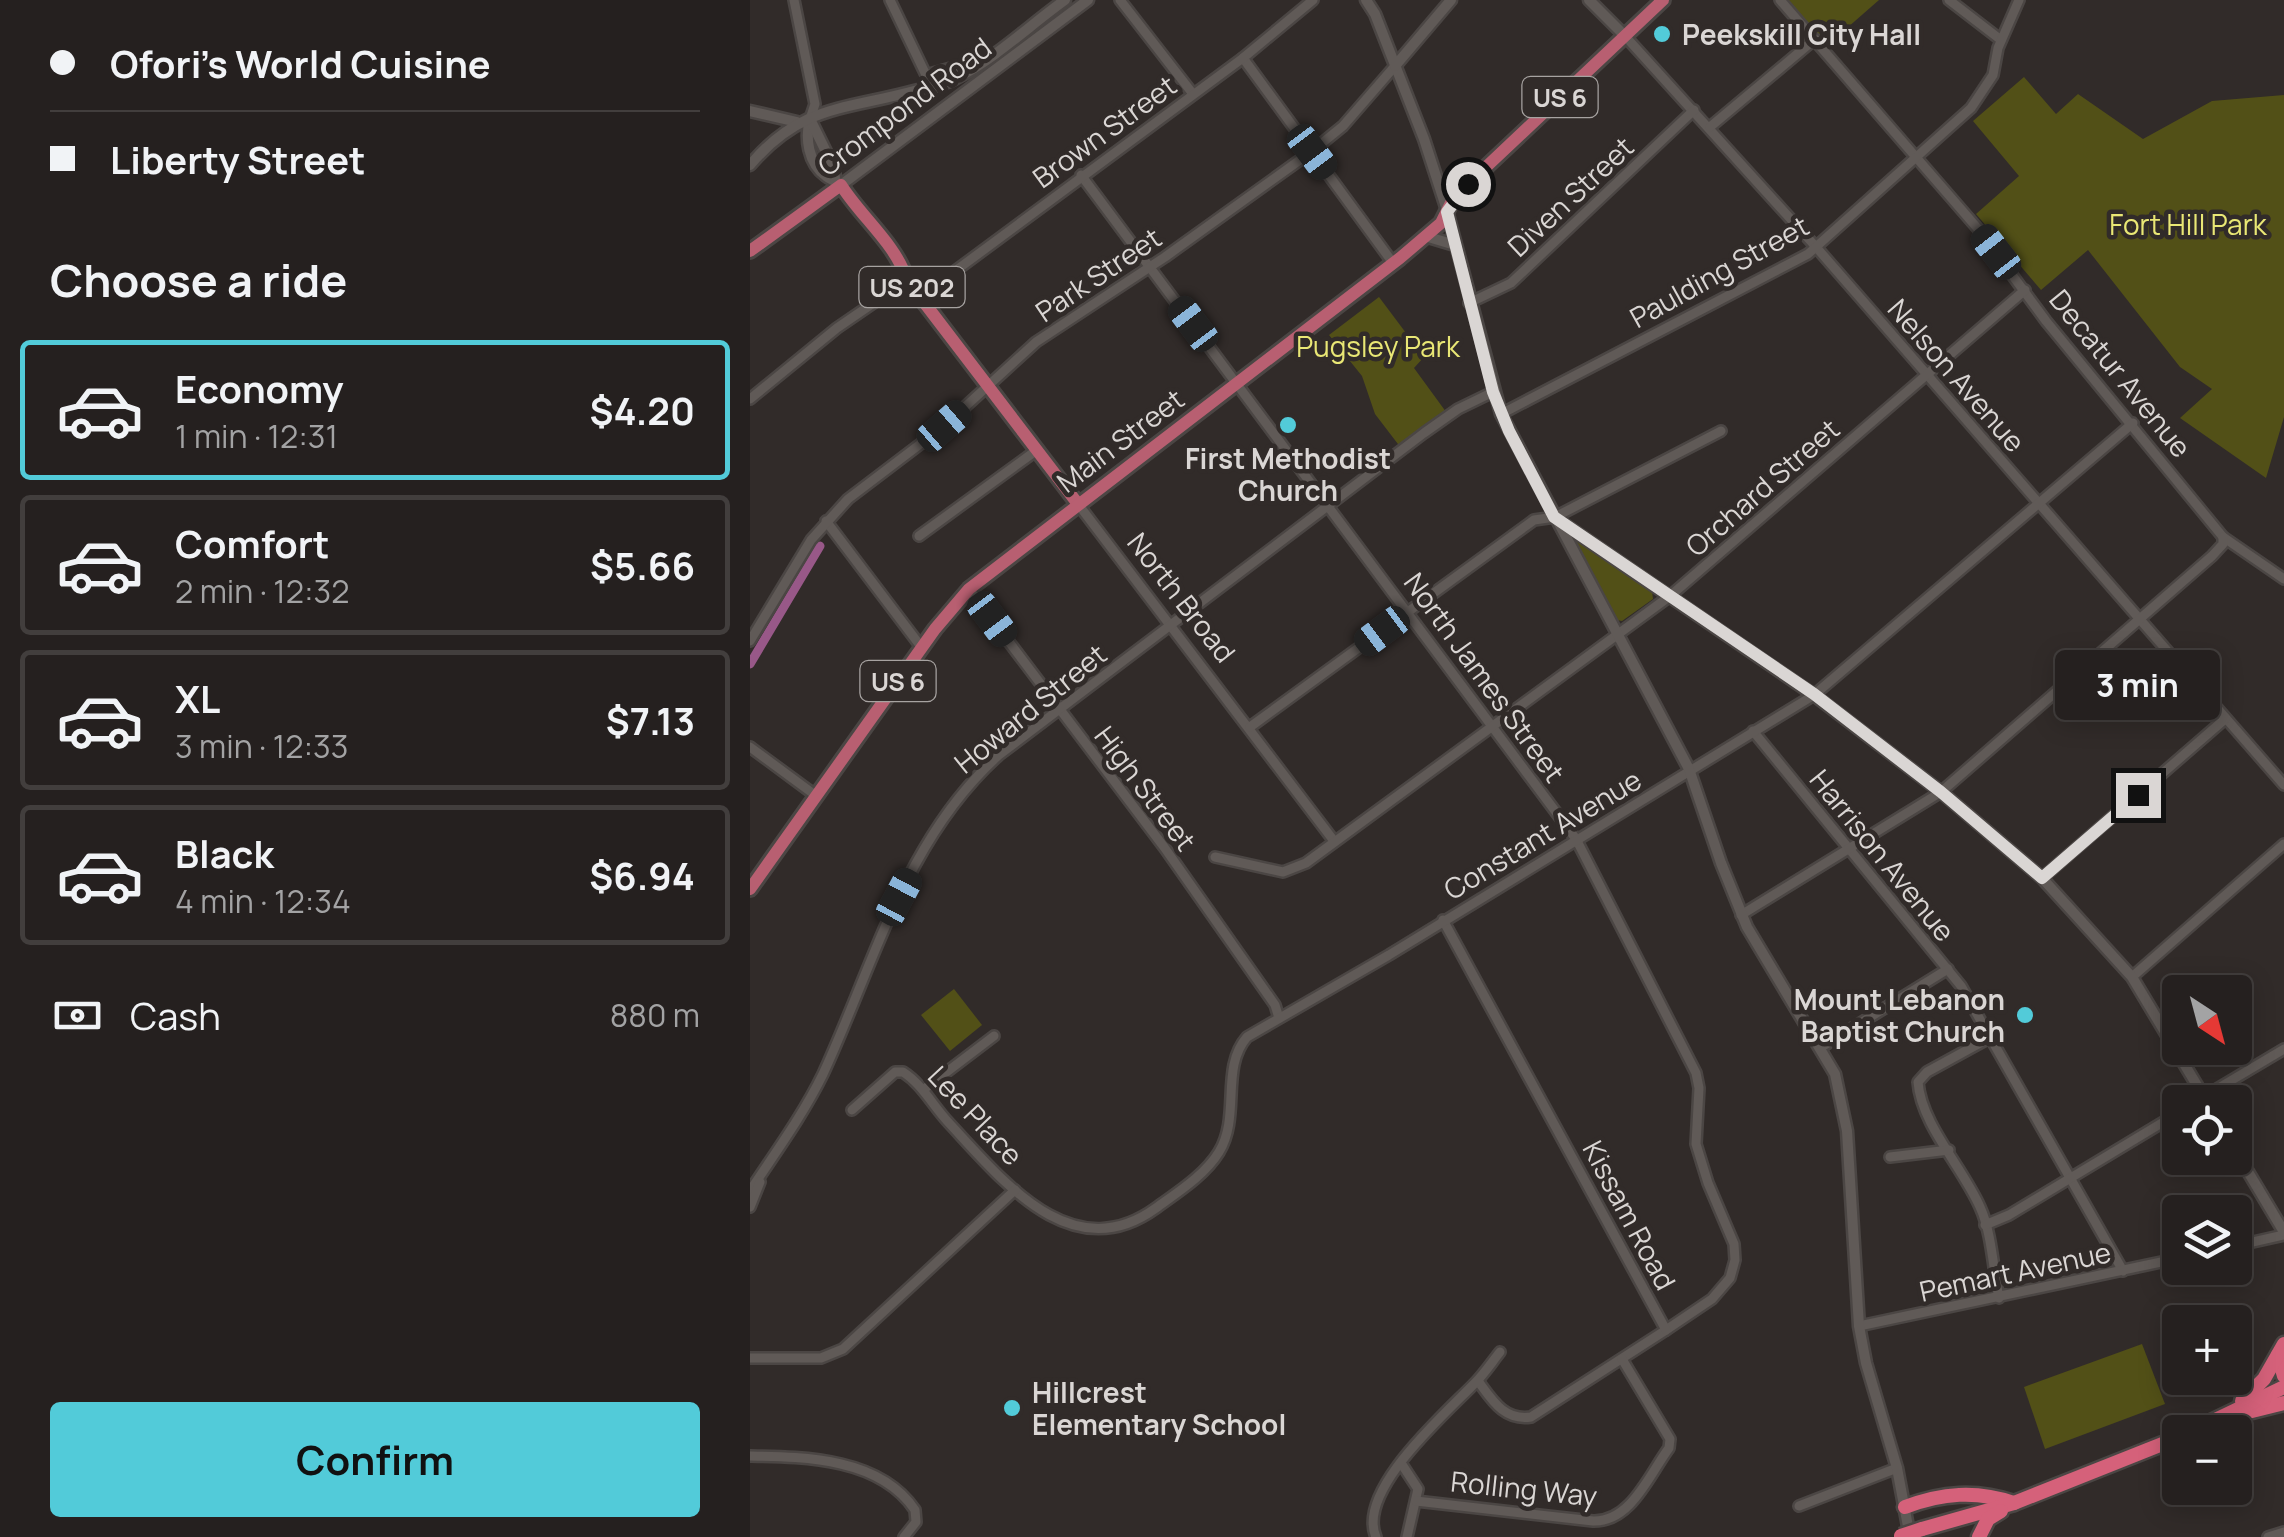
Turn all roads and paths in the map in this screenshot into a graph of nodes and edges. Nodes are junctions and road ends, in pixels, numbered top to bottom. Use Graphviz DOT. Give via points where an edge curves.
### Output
graph roads {
  1 [pos="794,0"];
  2 [pos="890,0"];
  3 [pos="1065,0"];
  4 [pos="1088,0"];
  5 [pos="1120,0"];
  6 [pos="1366,0"];
  7 [pos="1451,0"];
  8 [pos="1589,0"];
  9 [pos="1663,0"];
  10 [pos="1780,0"];
  11 [pos="1949,0"];
  12 [pos="2019,0"];
  13 [pos="1308,2"];
  14 [pos="1624,36"];
  15 [pos="1815,39"];
  16 [pos="2000,40"];
  17 [pos="1243,58"];
  18 [pos="1396,66"];
  19 [pos="972,68"];
  20 [pos="1193,94"];
  21 [pos="1694,110"];
  22 [pos="750,111"];
  23 [pos="810,119"];
  24 [pos="798,122"];
  25 [pos="1710,128"];
  26 [pos="1312,152"];
  27 [pos="1917,158"];
  28 [pos="750,165"];
  29 [pos="1081,175"];
  30 [pos="838,182"];
  31 [pos="1447,212"];
  32 [pos="1425,236"];
  33 [pos="1455,245"];
  34 [pos="1816,248"];
  35 [pos="750,251"];
  36 [pos="1393,263"];
  37 [pos="1149,265"];
  38 [pos="907,280"];
  39 [pos="2024,290"];
  40 [pos="920,297"];
  41 [pos="1469,303"];
  42 [pos="1926,375"];
  43 [pos="1237,382"];
  44 [pos="988,386"];
  45 [pos="1493,392"];
  46 [pos="750,400"];
  47 [pos="1501,414"];
  48 [pos="2133,424"];
  49 [pos="1721,431"];
  50 [pos="1037,450"];
  51 [pos="1078,504"];
  52 [pos="2038,504"];
  53 [pos="1330,506"];
  54 [pos="1554,517"];
  55 [pos="826,522"];
  56 [pos="920,536"];
  57 [pos="2224,537"];
  58 [pos="2284,578"];
  59 [pos="970,589"];
  60 [pos="1670,596"];
  61 [pos="1409,611"];
  62 [pos="2138,620"];
  63 [pos="1173,625"];
  64 [pos="1617,635"];
  65 [pos="750,641"];
  66 [pos="922,648"];
  67 [pos="1814,694"];
  68 [pos="1060,710"];
  69 [pos="2226,720"];
  70 [pos="1492,724"];
  71 [pos="1250,727"];
  72 [pos="1753,731"];
  73 [pos="750,747"];
  74 [pos="1689,769"];
  75 [pos="2284,786"];
  76 [pos="1941,792"];
  77 [pos="815,795"];
  78 [pos="1334,840"];
  79 [pos="1576,840"];
  80 [pos="2284,844"];
  81 [pos="1849,848"];
  82 [pos="1215,857"];
  83 [pos="2042,878"];
  84 [pos="750,890"];
  85 [pos="1741,915"];
  86 [pos="1442,920"];
  87 [pos="1948,970"];
  88 [pos="2132,976"];
  89 [pos="1279,1018"];
  90 [pos="994,1036"];
  91 [pos="1991,1037"];
  92 [pos="1820,1048"];
  93 [pos="2284,1049"];
  94 [pos="2193,1085"];
  95 [pos="2227,1085"];
  96 [pos="922,1090"];
  97 [pos="852,1110"];
  98 [pos="2162,1123"];
  99 [pos="1949,1150"];
  100 [pos="1890,1157"];
  101 [pos="767,1165"];
  102 [pos="2250,1175"];
  103 [pos="2071,1178"];
  104 [pos="1015,1190"];
  105 [pos="750,1191"];
  106 [pos="750,1207"];
  107 [pos="1984,1225"];
  108 [pos="2284,1234"];
  109 [pos="2252,1242"];
  110 [pos="2162,1262"];
  111 [pos="2124,1271"];
  112 [pos="1998,1298"];
  113 [pos="1859,1326"];
  114 [pos="1666,1330"];
  115 [pos="2281,1350"];
  116 [pos="1500,1352"];
  117 [pos="750,1358"];
  118 [pos="1622,1359"];
  119 [pos="2284,1376"];
  120 [pos="1478,1381"];
  121 [pos="2284,1387"];
  122 [pos="2284,1403"];
  123 [pos="2238,1411"];
  124 [pos="2229,1415"];
  125 [pos="2162,1444"];
  126 [pos="750,1456"];
  127 [pos="1401,1463"];
  128 [pos="1897,1468"];
  129 [pos="1959,1493"];
  130 [pos="1416,1501"];
  131 [pos="2014,1503"];
  132 [pos="1799,1506"];
  133 [pos="1904,1507"];
  134 [pos="1972,1514"];
  135 [pos="1945,1522"];
  136 [pos="2284,1532"];
  137 [pos="1907,1535"];
  138 [pos="904,1537"];
  139 [pos="1376,1537"];
  140 [pos="1406,1537"];
  141 [pos="1978,1537"];
  142 [pos="2268,1537"];
  1 -- 23 [label="street" via="815,104"];
  2 -- 19 [label="street" via="926,75 964,64"];
  3 -- 19 [label="street"];
  4 -- 30 [label="street, Crompond Road"];
  5 -- 20 [label="street"];
  6 -- 18 [label="street"];
  7 -- 18 [label="street"];
  8 -- 14 [label="street, Nelson Avenue"];
  9 -- 14 [label="main road, Main Street / US 6"];
  10 -- 15 [label="street, Decatur Avenue"];
  11 -- 16 [label="street"];
  12 -- 16 [label="street, Paulding Street"];
  13 -- 17 [label="street, Brown Street"];
  14 -- 21 [label="street, Nelson Avenue"];
  14 -- 31 [label="main road, Main Street / US 6" via="1468,184"];
  15 -- 25 [label="street"];
  15 -- 27 [label="street, Decatur Avenue"];
  16 -- 27 [label="street, Paulding Street" via="1987,86"];
  17 -- 20 [label="street, Brown Street"];
  17 -- 26 [label="street"];
  18 -- 26 [label="street, Park Street"];
  18 -- 31 [label="street"];
  19 -- 23 [label="street" via="943,84"];
  20 -- 29 [label="street, Brown Street"];
  21 -- 25 [label="street, Nelson Avenue"];
  21 -- 41 [label="street, Diven Street" via="1511,283"];
  22 -- 24 [label="street"];
  23 -- 24 [label="street"];
  23 -- 30 [label="street" via="805,138 812,157"];
  24 -- 28 [label="street"];
  25 -- 34 [label="street, Nelson Avenue"];
  26 -- 36 [label="street"];
  26 -- 37 [label="street, Park Street"];
  27 -- 34 [label="street, Paulding Street"];
  27 -- 39 [label="street, Decatur Avenue"];
  29 -- 37 [label="street, North James Street"];
  29 -- 40 [label="street, Brown Street"];
  30 -- 35 [label="main road, Crompond Road"];
  30 -- 38 [label="main road, US 202" via="902,264"];
  31 -- 32 [label="main road, Main Street / US 6"];
  31 -- 33 [label="street"];
  32 -- 33 [label="street"];
  32 -- 36 [label="main road, Main Street / US 6"];
  33 -- 41 [label="street"];
  34 -- 42 [label="street, Nelson Avenue"];
  34 -- 47 [label="street, Paulding Street"];
  36 -- 43 [label="main road, Main Street / US 6"];
  37 -- 43 [label="street, North James Street"];
  37 -- 44 [label="street, Park Street" via="1036,342"];
  38 -- 40 [label="main road, US 202"];
  38 -- 46 [label="street"];
  39 -- 42 [label="street, Orchard Street"];
  39 -- 48 [label="street, Decatur Avenue"];
  40 -- 44 [label="main road, US 202"];
  41 -- 45 [label="street"];
  42 -- 52 [label="street, Nelson Avenue"];
  42 -- 60 [label="street, Orchard Street"];
  43 -- 51 [label="main road, Main Street / US 6"];
  43 -- 53 [label="street, North James Street"];
  44 -- 50 [label="main road, North Broad / US 202"];
  44 -- 55 [label="street, Park Street"];
  45 -- 47 [label="street"];
  45 -- 53 [label="street, Howard Street" via="1458,409"];
  47 -- 54 [label="street"];
  48 -- 52 [label="street, Constant Avenue"];
  48 -- 57 [label="street, Decatur Avenue"];
  49 -- 54 [label="street"];
  50 -- 51 [label="main road, North Broad / US 202"];
  50 -- 56 [label="street"];
  51 -- 59 [label="main road, Main Street / US 6"];
  51 -- 63 [label="street, North Broad"];
  52 -- 62 [label="street, Nelson Avenue"];
  52 -- 67 [label="street, Constant Avenue"];
  53 -- 61 [label="street, North James Street"];
  53 -- 63 [label="street, Howard Street"];
  54 -- 60 [label="street"];
  54 -- 61 [label="street" via="1534,520"];
  54 -- 64 [label="street"];
  55 -- 65 [label="street, Park Street"];
  55 -- 66 [label="street"];
  57 -- 58 [label="street, Decatur Avenue"];
  57 -- 62 [label="street" via="2212,556"];
  59 -- 66 [label="main road, Main Street / US 6"];
  59 -- 68 [label="street, High Street"];
  60 -- 64 [label="street, Orchard Street"];
  60 -- 67 [label="street"];
  61 -- 70 [label="street, North James Street"];
  61 -- 71 [label="street"];
  62 -- 69 [label="street, Nelson Avenue"];
  62 -- 76 [label="street"];
  63 -- 68 [label="street, Howard Street"];
  63 -- 71 [label="street, North Broad"];
  64 -- 70 [label="street, Orchard Street"];
  64 -- 74 [label="street"];
  66 -- 77 [label="main road, Main Street / US 6"];
  67 -- 72 [label="street, Constant Avenue"];
  67 -- 76 [label="street"];
  68 -- 89 [label="street, High Street" via="1164,847"];
  68 -- 101 [label="street, Howard Street" via="999,755 954,802 885,924 822,1075"];
  69 -- 75 [label="street, Nelson Avenue"];
  69 -- 83 [label="street"];
  70 -- 78 [label="street, Orchard Street"];
  70 -- 79 [label="street, North James Street"];
  71 -- 78 [label="street, North Broad"];
  72 -- 74 [label="street, Constant Avenue"];
  72 -- 81 [label="street, Harrison Avenue"];
  73 -- 77 [label="street"];
  74 -- 79 [label="street, Constant Avenue"];
  74 -- 85 [label="street"];
  76 -- 81 [label="street"];
  76 -- 83 [label="street"];
  77 -- 84 [label="main road, Main Street / US 6"];
  78 -- 82 [label="street, Orchard Street" via="1283,872"];
  79 -- 86 [label="street, Constant Avenue"];
  79 -- 114 [label="street, North James Street" via="1696,1073 1696,1144 1734,1244 1734,1270 1724,1288"];
  80 -- 88 [label="street"];
  81 -- 85 [label="street"];
  81 -- 87 [label="street, Harrison Avenue"];
  83 -- 88 [label="street"];
  85 -- 92 [label="street"];
  86 -- 89 [label="street, Constant Avenue"];
  86 -- 114 [label="street, Kissam Road"];
  87 -- 91 [label="street, Harrison Avenue"];
  87 -- 92 [label="street"];
  88 -- 94 [label="street"];
  89 -- 104 [label="street, Constant Avenue" via="1235,1051 1232,1121 1218,1155 1141,1219 1111,1230 1079,1229"];
  90 -- 96 [label="street"];
  91 -- 99 [label="street" via="1918,1082"];
  91 -- 103 [label="street, Harrison Avenue"];
  92 -- 113 [label="street" via="1844,1106"];
  93 -- 95 [label="street"];
  96 -- 97 [label="street, Lee Place" via="895,1072"];
  96 -- 104 [label="street, Lee Place"];
  98 -- 103 [label="street"];
  99 -- 100 [label="street"];
  99 -- 107 [label="street"];
  101 -- 105 [label="street, Howard Street"];
  101 -- 106 [label="street"];
  102 -- 108 [label="street"];
  103 -- 107 [label="street"];
  103 -- 111 [label="street, Harrison Avenue"];
  104 -- 117 [label="street" via="843,1350 821,1358"];
  107 -- 112 [label="street"];
  108 -- 109 [label="street"];
  110 -- 111 [label="street, Pemart Avenue"];
  111 -- 112 [label="street, Pemart Avenue"];
  112 -- 113 [label="street, Pemart Avenue"];
  113 -- 128 [label="street"];
  114 -- 118 [label="street, Kissam Road"];
  115 -- 119 [label="highway"];
  115 -- 123 [label="highway"];
  116 -- 120 [label="street"];
  118 -- 120 [label="street, Kissam Road" via="1531,1417 1505,1412"];
  118 -- 130 [label="street, Rolling Way" via="1670,1439 1615,1517"];
  120 -- 127 [label="street"];
  121 -- 123 [label="highway"];
  122 -- 123 [label="highway"];
  123 -- 124 [label="highway"];
  125 -- 131 [label="highway"];
  126 -- 138 [label="street" via="813,1459 874,1476 915,1510 916,1522"];
  127 -- 130 [label="street" via="1415,1483"];
  127 -- 139 [label="street" via="1374,1504"];
  128 -- 132 [label="street"];
  128 -- 133 [label="street"];
  129 -- 131 [label="highway"];
  129 -- 133 [label="highway"];
  129 -- 134 [label="highway"];
  130 -- 140 [label="street"];
  131 -- 134 [label="highway"];
  131 -- 141 [label="highway" via="1988,1519"];
  133 -- 137 [label="street"];
  134 -- 135 [label="highway"];
  135 -- 137 [label="highway"];
  135 -- 141 [label="highway" via="1970,1524"];
  136 -- 142 [label="street"];
}
